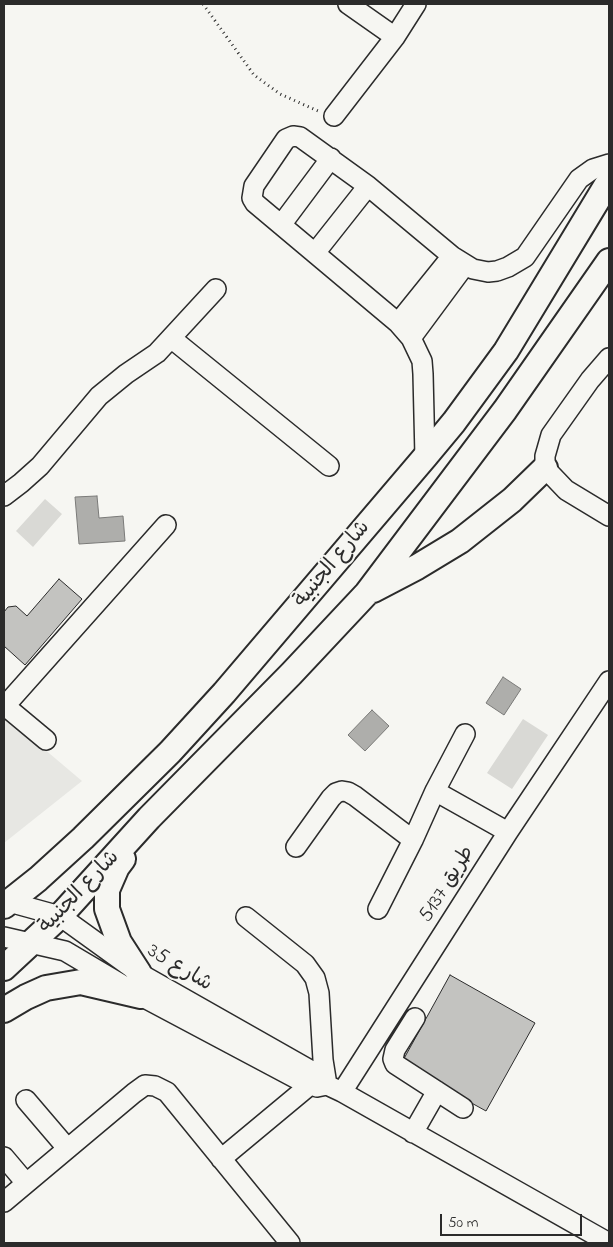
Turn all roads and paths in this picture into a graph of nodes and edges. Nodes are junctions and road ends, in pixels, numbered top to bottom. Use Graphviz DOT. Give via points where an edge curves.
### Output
graph roads {
  1 [pos="203,4"];
  2 [pos="348,4"];
  3 [pos="416,4"];
  4 [pos="395,37"];
  5 [pos="334,116"];
  6 [pos="331,158"];
  7 [pos="609,164"];
  8 [pos="609,181"];
  9 [pos="368,186"];
  10 [pos="281,225"];
  11 [pos="315,253"];
  12 [pos="459,260"];
  13 [pos="609,261"];
  14 [pos="216,289"];
  15 [pos="398,323"];
  16 [pos="171,338"];
  17 [pos="411,338"];
  18 [pos="609,358"];
  19 [pos="425,457"];
  20 [pos="328,466"];
  21 [pos="544,468"];
  22 [pos="4,496"];
  23 [pos="609,516"];
  24 [pos="166,525"];
  25 [pos="367,593"];
  26 [pos="609,681"];
  27 [pos="4,706"];
  28 [pos="602,708"];
  29 [pos="464,734"];
  30 [pos="46,740"];
  31 [pos="435,791"];
  32 [pos="150,818"];
  33 [pos="508,832"];
  34 [pos="413,840"];
  35 [pos="296,847"];
  36 [pos="5,904"];
  37 [pos="378,909"];
  38 [pos="60,916"];
  39 [pos="246,917"];
  40 [pos="4,937"];
  41 [pos="30,943"];
  42 [pos="4,968"];
  43 [pos="139,973"];
  44 [pos="141,996"];
  45 [pos="4,1010"];
  46 [pos="414,1018"];
  47 [pos="327,1088"];
  48 [pos="436,1091"];
  49 [pos="26,1100"];
  50 [pos="464,1108"];
  51 [pos="413,1133"];
  52 [pos="67,1148"];
  53 [pos="4,1157"];
  54 [pos="221,1159"];
  55 [pos="26,1183"];
  56 [pos="4,1202"];
  57 [pos="290,1243"];
  58 [pos="609,1243"];
  1 -- 5 [label="path" via="254,75 280,94 312,110"];
  2 -- 4 [label="street"];
  3 -- 4 [label="street"];
  4 -- 5 [label="street"];
  6 -- 9 [label="street"];
  6 -- 10 [label="street"];
  6 -- 10 [label="street" via="300,137 292,136 281,144 252,192 255,203"];
  7 -- 12 [label="street" via="593,169 580,179 525,257 497,271 481,272"];
  8 -- 19 [label="main road, شارع الجنبية" via="506,352"];
  9 -- 11 [label="street"];
  9 -- 12 [label="street"];
  10 -- 11 [label="street"];
  11 -- 15 [label="street"];
  12 -- 15 [label="street"];
  12 -- 17 [label="street"];
  13 -- 25 [label="main road, شارع الجنبية" via="505,410"];
  14 -- 16 [label="street"];
  15 -- 17 [label="street"];
  16 -- 20 [label="street"];
  16 -- 22 [label="street" via="157,353 99,396 40,466"];
  17 -- 19 [label="street" via="418,349 424,374"];
  18 -- 21 [label="street" via="550,435"];
  19 -- 36 [label="main road, شارع الجنبية" via="176,746 90,831 38,879"];
  21 -- 23 [label="street" via="566,490"];
  21 -- 25 [label="main road" via="512,500 460,541"];
  24 -- 27 [label="street"];
  25 -- 32 [label="main road, شارع الجنبية"];
  26 -- 28 [label="street, طريق 5137"];
  27 -- 30 [label="street"];
  28 -- 33 [label="street, طريق 5137"];
  29 -- 31 [label="street"];
  31 -- 33 [label="street"];
  31 -- 34 [label="street"];
  32 -- 38 [label="main road, شارع الجنبية"];
  32 -- 43 [label="main road" via="117,867 107,890 111,923"];
  33 -- 47 [label="street, طريق 5137"];
  34 -- 35 [label="street" via="354,796 342,791 331,798"];
  34 -- 37 [label="street"];
  36 -- 38 [label="street, شارع 35"];
  38 -- 41 [label="main road, شارع الجنبية"];
  38 -- 43 [label="street, شارع 35"];
  39 -- 47 [label="street" via="305,964 315,978"];
  40 -- 41 [label="street, شارع 35"];
  41 -- 42 [label="main road, شارع الجنبية"];
  41 -- 44 [label="street, شارع 35" via="65,950"];
  43 -- 47 [label="street, شارع 35" via="310,1070 323,1079"];
  44 -- 45 [label="main road" via="81,982 46,988"];
  44 -- 47 [label="street, شارع 35"];
  46 -- 48 [label="street" via="393,1059"];
  47 -- 51 [label="street, شارع 35"];
  47 -- 54 [label="street, طريق 5137"];
  48 -- 50 [label="street"];
  48 -- 51 [label="street"];
  49 -- 52 [label="street"];
  51 -- 58 [label="street, شارع 35"];
  52 -- 54 [label="street" via="145,1085 167,1092"];
  52 -- 55 [label="street"];
  53 -- 55 [label="street"];
  54 -- 57 [label="street"];
  55 -- 56 [label="street"];
}
